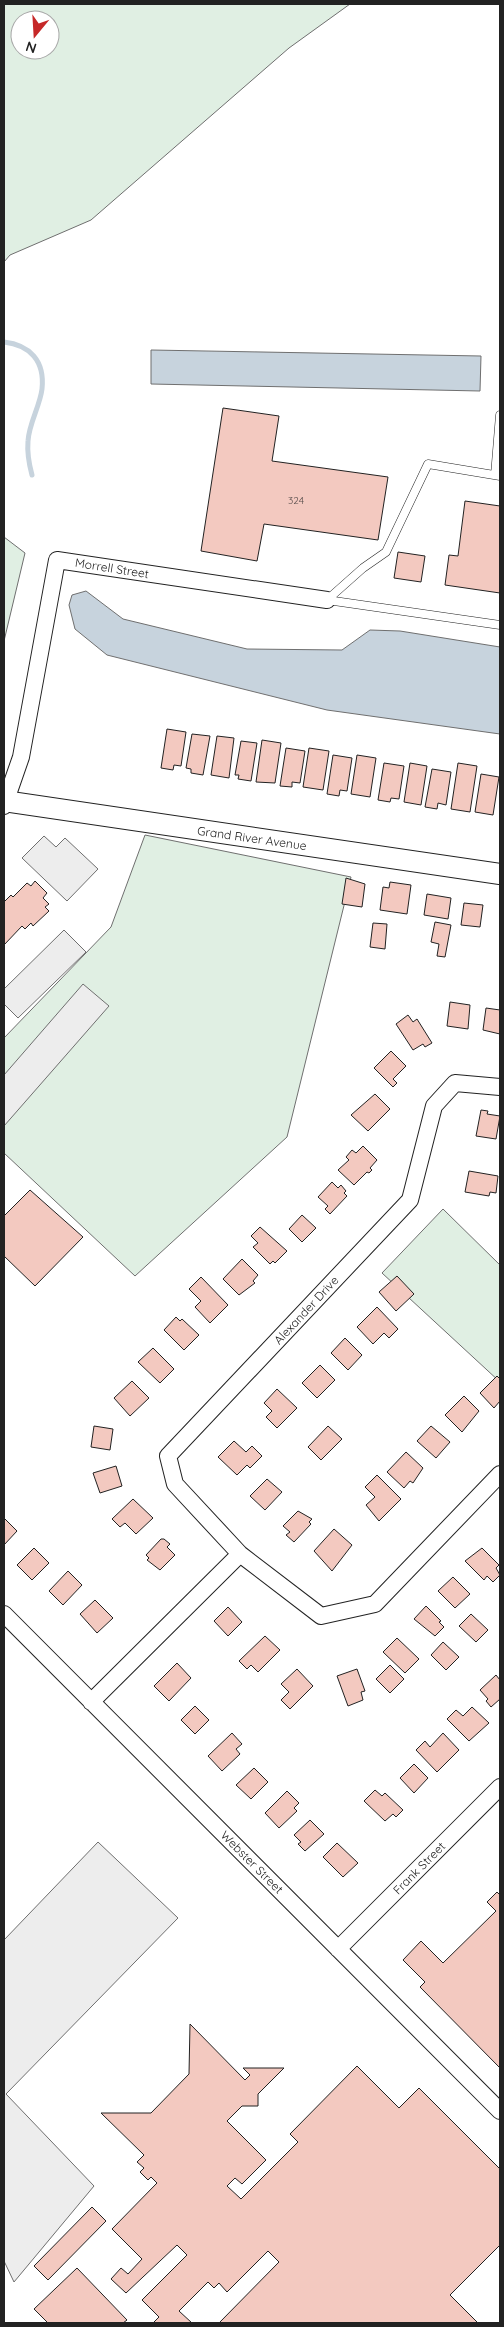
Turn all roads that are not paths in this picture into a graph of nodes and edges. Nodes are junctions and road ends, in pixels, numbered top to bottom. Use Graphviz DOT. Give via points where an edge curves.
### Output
graph roads {
  1 [pos="500,414"];
  2 [pos="498,476"];
  3 [pos="326,600"];
  4 [pos="500,625"];
  5 [pos="5,802"];
  6 [pos="500,874"];
  7 [pos="500,1088"];
  8 [pos="500,1474"];
  9 [pos="240,1554"];
  10 [pos="4,1614"];
  11 [pos="91,1702"];
  12 [pos="500,1787"];
  13 [pos="338,1948"];
  14 [pos="500,2111"];
  1 -- 2 [label="lane"];
  2 -- 3 [label="lane" via="428,464 386,552"];
  3 -- 4 [label="lane"];
  3 -- 5 [label="street, Morrell Street" via="58,560 21,757"];
  5 -- 6 [label="street, Grand River Avenue"];
  7 -- 9 [label="street, Alexander Drive" via="455,1083 439,1100 434,1106 410,1200 168,1456 175,1484"];
  8 -- 9 [label="street, Alexander Drive" via="375,1604 321,1616"];
  9 -- 11 [label="street"];
  10 -- 11 [label="street, Webster Street"];
  11 -- 13 [label="street, Webster Street"];
  12 -- 13 [label="street, Frank Street"];
  13 -- 14 [label="street, Webster Street"];
}
